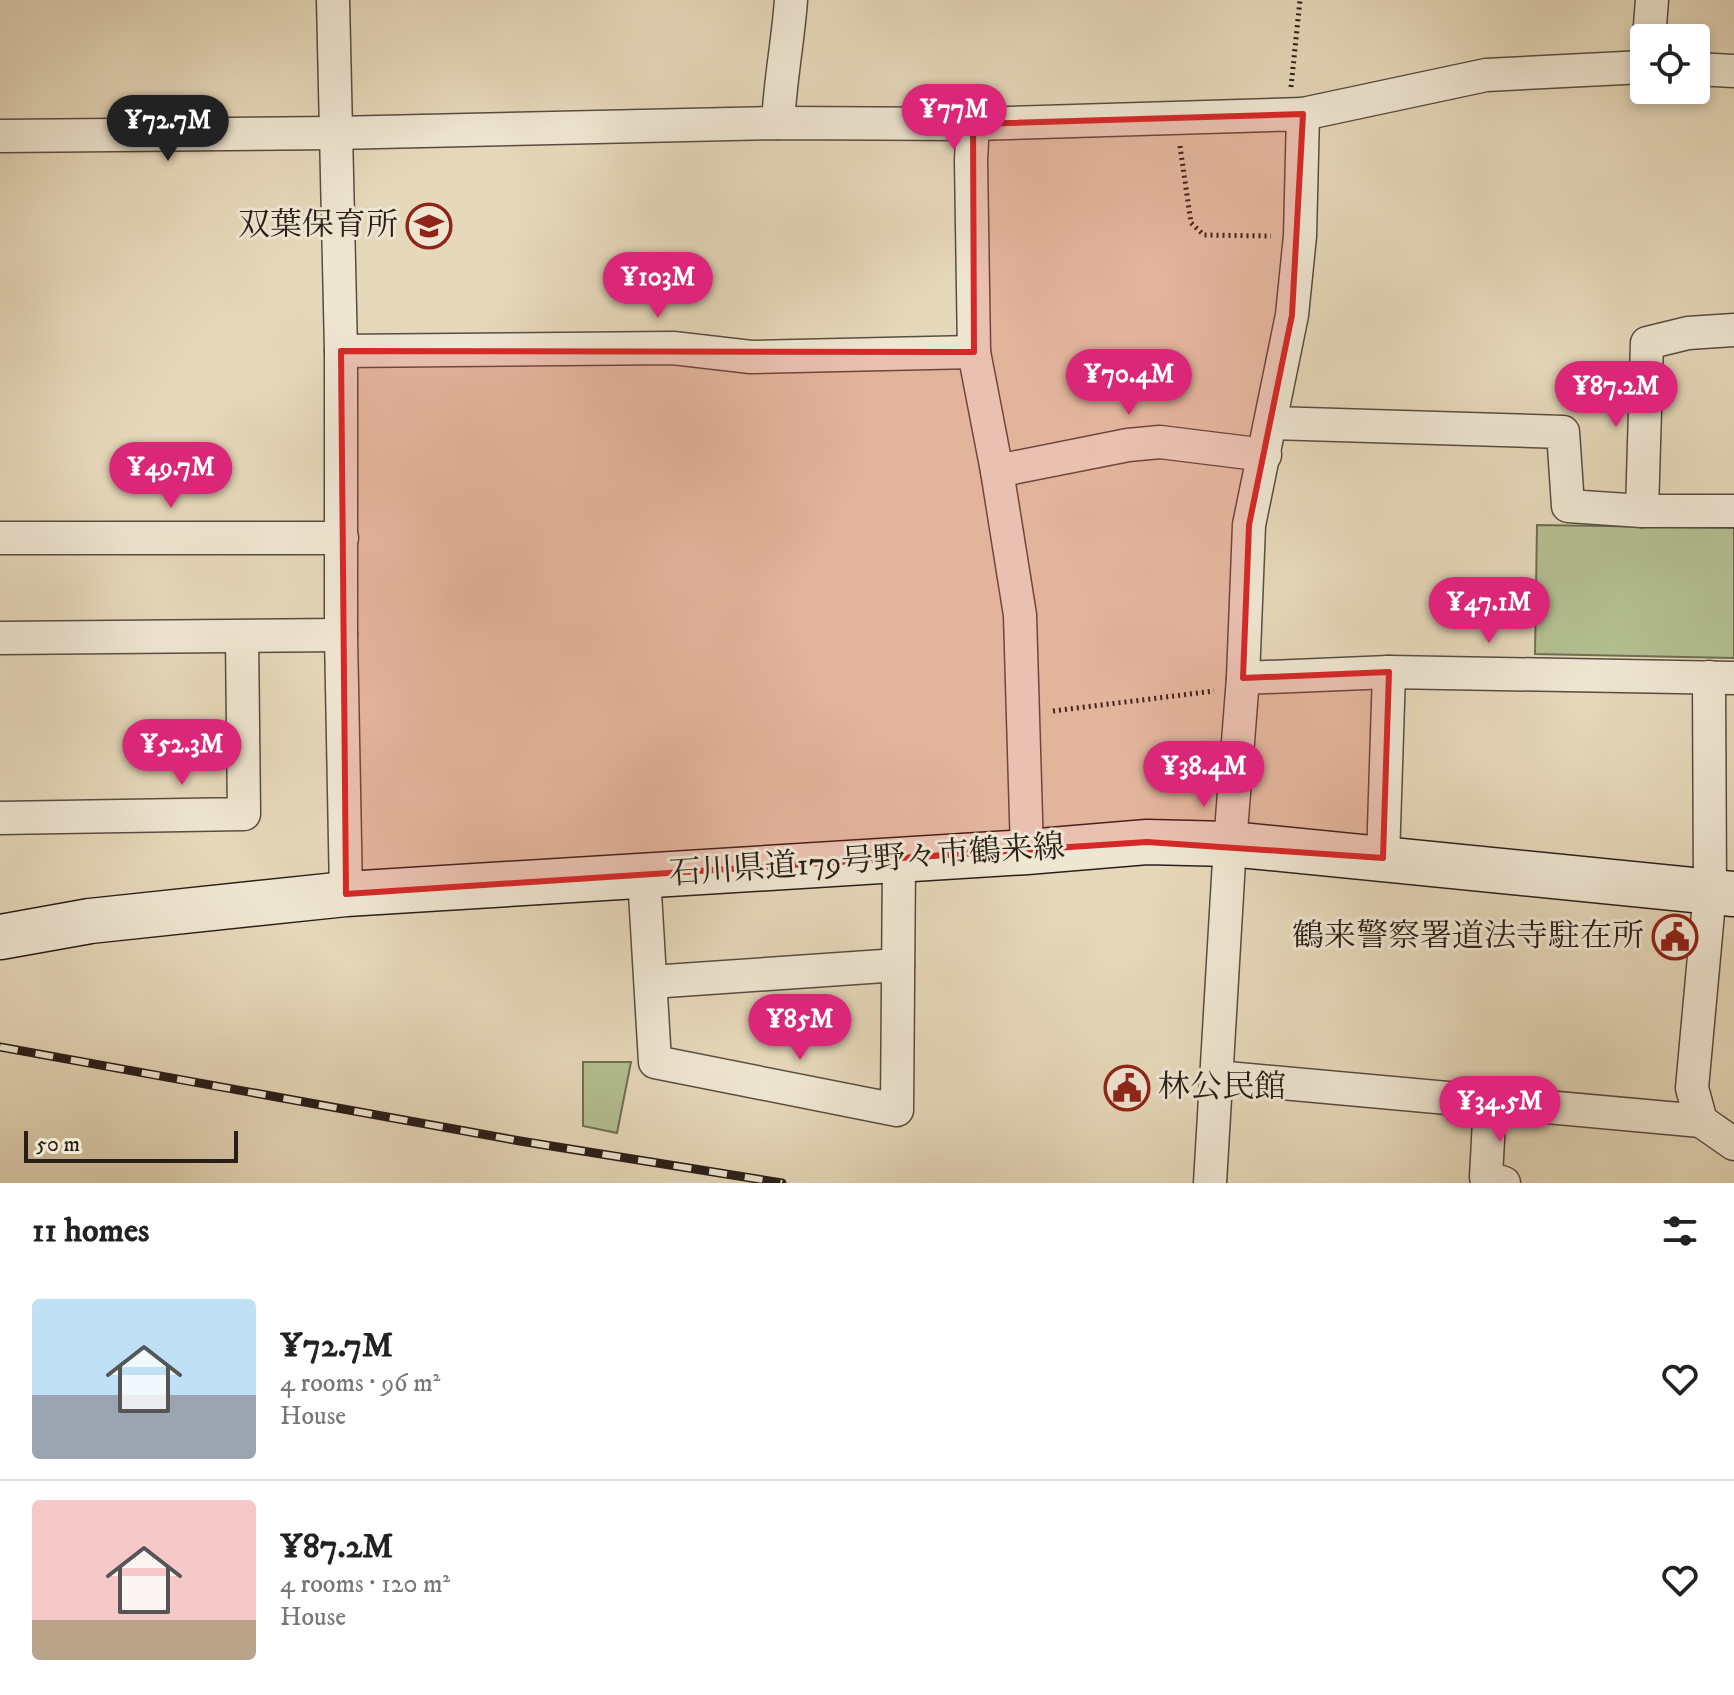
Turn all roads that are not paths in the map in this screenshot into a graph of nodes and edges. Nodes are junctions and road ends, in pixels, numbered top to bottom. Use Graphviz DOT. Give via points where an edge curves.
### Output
graph roads {
  1 [pos="333,0"];
  2 [pos="791,0"];
  3 [pos="1652,0"];
  4 [pos="1650,24"];
  5 [pos="1630,68"];
  6 [pos="1710,70"];
  7 [pos="1734,71"];
  8 [pos="1296,114"];
  9 [pos="778,123"];
  10 [pos="973,124"];
  11 [pos="335,133"];
  12 [pos="0,136"];
  13 [pos="1734,330"];
  14 [pos="341,351"];
  15 [pos="974,352"];
  16 [pos="1272,423"];
  17 [pos="1265,455"];
  18 [pos="997,471"];
  19 [pos="1642,511"];
  20 [pos="1734,511"];
  21 [pos="0,538"];
  22 [pos="342,538"];
  23 [pos="341,635"];
  24 [pos="242,637"];
  25 [pos="0,638"];
  26 [pos="1389,672"];
  27 [pos="1722,677"];
  28 [pos="1243,678"];
  29 [pos="0,818"];
  30 [pos="1230,844"];
  31 [pos="1027,852"];
  32 [pos="1383,858"];
  33 [pos="899,860"];
  34 [pos="644,876"];
  35 [pos="1722,893"];
  36 [pos="346,894"];
  37 [pos="0,937"];
  38 [pos="898,965"];
  39 [pos="651,982"];
  40 [pos="1216,1077"];
  41 [pos="1483,1101"];
  42 [pos="1701,1121"];
  43 [pos="1734,1144"];
  44 [pos="1210,1183"];
  45 [pos="1470,1183"];
  46 [pos="1504,1183"];
  1 -- 11 [label="street"];
  2 -- 9 [label="street"];
  3 -- 4 [label="street"];
  5 -- 8 [label="street" via="1486,75"];
  6 -- 7 [label="street"];
  8 -- 10 [label="street"];
  8 -- 16 [label="street" via="1300,236"];
  9 -- 10 [label="street"];
  9 -- 11 [label="street"];
  10 -- 15 [label="street"];
  11 -- 12 [label="street"];
  11 -- 14 [label="street"];
  13 -- 19 [label="street" via="1647,343"];
  14 -- 15 [label="street" via="673,348 751,357"];
  14 -- 22 [label="street"];
  15 -- 18 [label="street"];
  16 -- 17 [label="street"];
  16 -- 19 [label="street" via="1563,432 1568,506"];
  17 -- 18 [label="street" via="1160,442"];
  17 -- 28 [label="street" via="1249,525"];
  18 -- 31 [label="street" via="1020,615"];
  19 -- 20 [label="street"];
  21 -- 22 [label="street"];
  22 -- 23 [label="street"];
  23 -- 24 [label="street"];
  23 -- 36 [label="street"];
  24 -- 25 [label="street"];
  24 -- 29 [label="street" via="244,814"];
  26 -- 27 [label="street"];
  26 -- 28 [label="street"];
  26 -- 32 [label="street"];
  27 -- 35 [label="street"];
  28 -- 30 [label="street"];
  30 -- 31 [label="main road, 石川県道179号野々市鶴来線" via="1147,842"];
  30 -- 32 [label="main road, 石川県道179号野々市鶴来線"];
  30 -- 40 [label="street"];
  31 -- 33 [label="main road, 石川県道179号野々市鶴来線"];
  32 -- 35 [label="main road, 石川県道179号野々市鶴来線"];
  33 -- 34 [label="main road, 石川県道179号野々市鶴来線"];
  33 -- 38 [label="street"];
  34 -- 36 [label="main road, 石川県道179号野々市鶴来線"];
  34 -- 39 [label="street"];
  35 -- 42 [label="street" via="1692,1088"];
  36 -- 37 [label="main road, 石川県道179号野々市鶴来線" via="90,921"];
  38 -- 39 [label="street"];
  38 -- 39 [label="street" via="897,1110 655,1062"];
  40 -- 41 [label="street"];
  40 -- 44 [label="street"];
  41 -- 42 [label="street"];
  41 -- 45 [label="street"];
  41 -- 46 [label="street" via="1486,1177"];
  42 -- 43 [label="street"];
}
